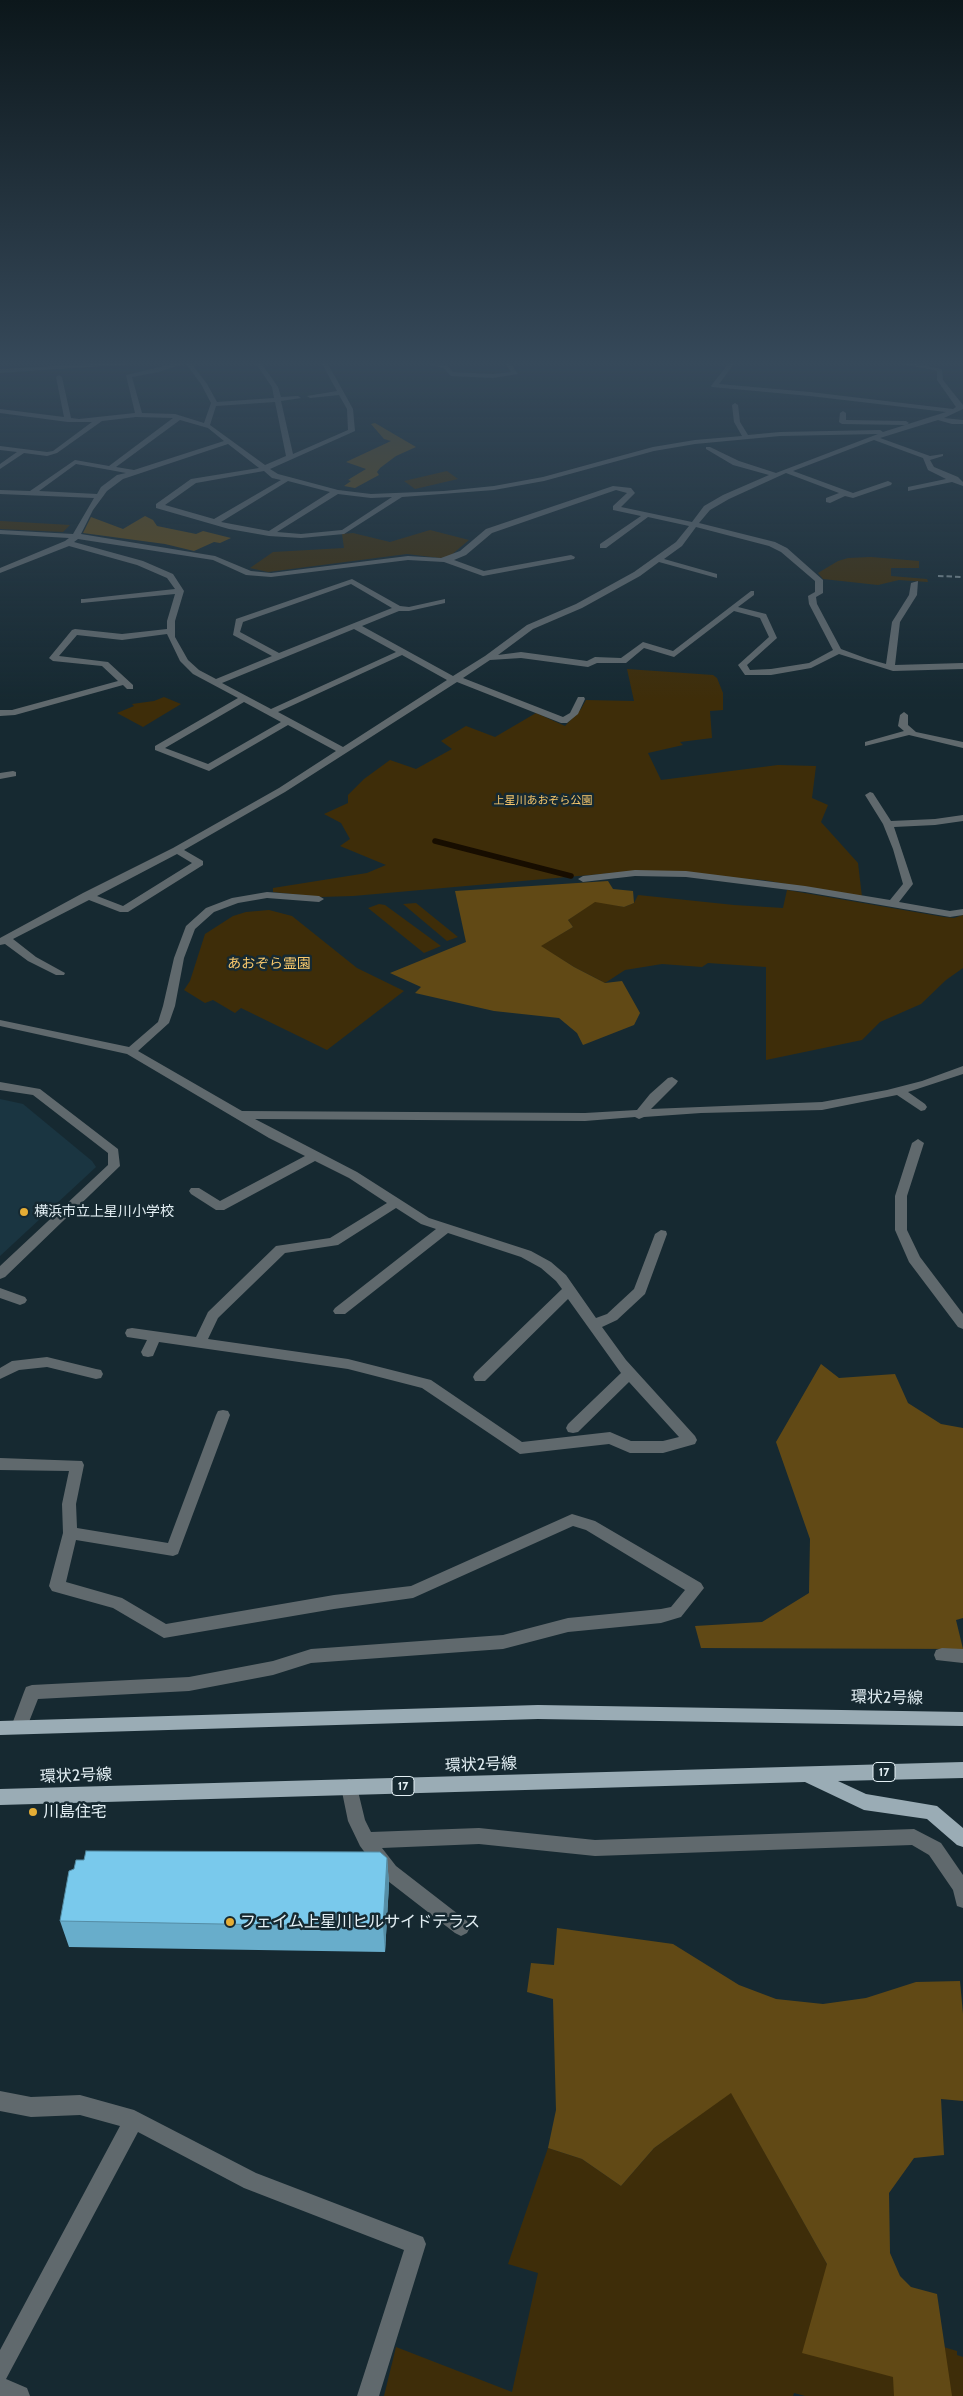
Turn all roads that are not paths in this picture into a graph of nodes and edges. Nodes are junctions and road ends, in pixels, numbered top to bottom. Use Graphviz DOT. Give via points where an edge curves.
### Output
graph roads {
  1 [pos="55,476"];
  2 [pos="124,476"];
  3 [pos="224,476"];
  4 [pos="279,476"];
  5 [pos="553,476"];
  6 [pos="774,476"];
  7 [pos="800,476"];
  8 [pos="945,476"];
  9 [pos="287,479"];
  10 [pos="952,480"];
  11 [pos="962,480"];
  12 [pos="888,483"];
  13 [pos="911,489"];
  14 [pos="0,492"];
  15 [pos="336,492"];
  16 [pos="32,493"];
  17 [pos="845,493"];
  18 [pos="100,496"];
  19 [pos="399,496"];
  20 [pos="830,501"];
  21 [pos="648,514"];
  22 [pos="215,522"];
  23 [pos="693,524"];
  24 [pos="0,532"];
  25 [pos="269,534"];
  26 [pos="76,536"];
  27 [pos="68,543"];
  28 [pos="603,546"];
  29 [pos="571,557"];
  30 [pos="444,559"];
  31 [pos="657,559"];
  32 [pos="0,571"];
  33 [pos="714,576"];
  34 [pos="915,583"];
  35 [pos="180,592"];
  36 [pos="751,593"];
  37 [pos="84,601"];
  38 [pos="442,601"];
  39 [pos="398,608"];
  40 [pos="732,608"];
  41 [pos="354,625"];
  42 [pos="171,631"];
  43 [pos="838,651"];
  44 [pos="402,652"];
  45 [pos="278,656"];
  46 [pos="488,658"];
  47 [pos="963,666"];
  48 [pos="890,667"];
  49 [pos="454,679"];
  50 [pos="216,682"];
  51 [pos="244,698"];
  52 [pos="581,699"];
  53 [pos="0,713"];
  54 [pos="269,713"];
  55 [pos="904,715"];
  56 [pos="287,722"];
  57 [pos="911,732"];
  58 [pos="870,733"];
  59 [pos="963,745"];
  60 [pos="343,751"];
  61 [pos="13,774"];
  62 [pos="0,776"];
  63 [pos="870,796"];
  64 [pos="963,818"];
  65 [pos="888,824"];
  66 [pos="178,850"];
  67 [pos="583,879"];
  68 [pos="88,895"];
  69 [pos="319,899"];
  70 [pos="893,903"];
  71 [pos="963,912"];
  72 [pos="3,941"];
  73 [pos="60,973"];
  74 [pos="0,1023"];
  75 [pos="131,1051"];
  76 [pos="963,1070"];
  77 [pos="672,1081"];
  78 [pos="0,1086"];
  79 [pos="899,1091"];
  80 [pos="921,1107"];
  81 [pos="240,1115"];
  82 [pos="639,1115"];
  83 [pos="918,1143"];
  84 [pos="315,1156"];
  85 [pos="196,1191"];
  86 [pos="397,1202"];
  87 [pos="446,1228"];
  88 [pos="661,1234"];
  89 [pos="0,1274"];
  90 [pos="569,1290"];
  91 [pos="0,1293"];
  92 [pos="20,1300"];
  93 [pos="340,1310"];
  94 [pos="593,1324"];
  95 [pos="963,1324"];
  96 [pos="132,1332"];
  97 [pos="155,1336"];
  98 [pos="200,1344"];
  99 [pos="148,1352"];
  100 [pos="0,1374"];
  101 [pos="96,1374"];
  102 [pos="629,1374"];
  103 [pos="480,1377"];
  104 [pos="223,1415"];
  105 [pos="573,1428"];
  106 [pos="0,1464"];
  107 [pos="70,1533"];
  108 [pos="942,1656"];
  109 [pos="963,1656"];
  110 [pos="963,1719"];
  111 [pos="19,1727"];
  112 [pos="0,1728"];
  113 [pos="963,1770"];
  114 [pos="805,1774"];
  115 [pos="349,1787"];
  116 [pos="0,1797"];
  117 [pos="963,1839"];
  118 [pos="366,1840"];
  119 [pos="963,1900"];
  120 [pos="461,1927"];
  121 [pos="0,2101"];
  122 [pos="134,2120"];
  123 [pos="0,2371"];
  124 [pos="0,2387"];
  125 [pos="19,2396"];
  126 [pos="368,2396"];
  1 -- 16 [label="street"];
  2 -- 18 [label="street" via="104,489"];
  3 -- 22 [label="street" via="194,481 159,506"];
  4 -- 9 [label="street"];
  5 -- 19 [label="street" via="502,487"];
  6 -- 23 [label="street" via="707,508"];
  7 -- 17 [label="street"];
  8 -- 10 [label="street"];
  9 -- 15 [label="street"];
  9 -- 22 [label="street"];
  10 -- 11 [label="street"];
  10 -- 13 [label="street"];
  12 -- 17 [label="street" via="854,496"];
  14 -- 16 [label="street"];
  15 -- 19 [label="street"];
  15 -- 25 [label="street"];
  16 -- 18 [label="street"];
  17 -- 20 [label="street"];
  18 -- 26 [label="street"];
  19 -- 25 [label="street" via="344,532 301,536"];
  21 -- 23 [label="street"];
  21 -- 28 [label="street"];
  21 -- 30 [label="street" via="616,508 631,493 616,488 489,531 463,553"];
  22 -- 25 [label="street"];
  23 -- 31 [label="street" via="679,544"];
  23 -- 43 [label="street" via="772,544 815,575 820,587 819,593 812,596 813,604"];
  24 -- 26 [label="street"];
  26 -- 27 [label="street"];
  26 -- 30 [label="street" via="215,558 249,573 271,575 408,558"];
  27 -- 32 [label="street"];
  27 -- 35 [label="street" via="140,563 170,576"];
  29 -- 30 [label="street" via="483,574"];
  31 -- 33 [label="street"];
  31 -- 46 [label="street" via="600,595 530,627"];
  34 -- 48 [label="street" via="912,595 896,622"];
  35 -- 37 [label="street"];
  35 -- 42 [label="street"];
  36 -- 40 [label="street"];
  38 -- 39 [label="street" via="409,609"];
  39 -- 41 [label="street"];
  39 -- 45 [label="street" via="352,581 239,621 236,633"];
  40 -- 43 [label="street" via="763,616 773,638 742,665 748,674 811,665"];
  40 -- 46 [label="street" via="674,654 643,645 623,660 594,660 588,664 521,655"];
  41 -- 44 [label="street"];
  41 -- 45 [label="street"];
  42 -- 50 [label="street" via="175,648 184,661 196,672"];
  42 -- 53 [label="street" via="122,637 75,632 53,658 105,664 127,685 12,713"];
  43 -- 48 [label="street"];
  44 -- 49 [label="street"];
  44 -- 54 [label="street"];
  45 -- 50 [label="street"];
  46 -- 49 [label="street"];
  47 -- 48 [label="street"];
  49 -- 52 [label="street" via="564,721 574,714"];
  49 -- 60 [label="street"];
  50 -- 51 [label="street"];
  51 -- 54 [label="street"];
  51 -- 56 [label="street" via="158,748 209,768"];
  54 -- 56 [label="street"];
  55 -- 57 [label="street" via="903,726"];
  56 -- 60 [label="street"];
  57 -- 58 [label="street" via="868,748"];
  57 -- 59 [label="street"];
  60 -- 66 [label="street"];
  61 -- 62 [label="street"];
  63 -- 65 [label="street"];
  64 -- 65 [label="street"];
  65 -- 70 [label="street" via="908,884"];
  66 -- 68 [label="street"];
  66 -- 68 [label="street" via="199,863 124,910"];
  67 -- 70 [label="street" via="635,873 686,874"];
  68 -- 72 [label="street"];
  69 -- 75 [label="street" via="267,895 236,900 210,910 190,928 163,1023"];
  70 -- 71 [label="street" via="950,914"];
  72 -- 73 [label="street"];
  74 -- 75 [label="street"];
  75 -- 81 [label="street"];
  76 -- 79 [label="street"];
  77 -- 82 [label="street"];
  78 -- 89 [label="street" via="36,1092 114,1152 114,1166"];
  79 -- 80 [label="street"];
  79 -- 82 [label="street" via="822,1106 701,1109"];
  81 -- 82 [label="street"];
  81 -- 84 [label="street"];
  83 -- 95 [label="street" via="901,1196 901,1230 914,1259"];
  84 -- 85 [label="street" via="220,1207"];
  84 -- 86 [label="street"];
  86 -- 87 [label="street" via="425,1221"];
  86 -- 98 [label="street" via="333,1242 281,1249 213,1315"];
  87 -- 90 [label="street" via="526,1254 556,1274"];
  87 -- 93 [label="street"];
  88 -- 94 [label="street" via="640,1291 612,1317"];
  90 -- 94 [label="street"];
  90 -- 103 [label="street"];
  91 -- 92 [label="street"];
  94 -- 102 [label="street"];
  96 -- 97 [label="street"];
  97 -- 98 [label="street"];
  97 -- 99 [label="street"];
  98 -- 102 [label="street" via="348,1364 426,1384 520,1448 610,1438 630,1447 663,1447 690,1440"];
  100 -- 101 [label="street" via="17,1365 47,1362"];
  102 -- 105 [label="street"];
  104 -- 107 [label="street" via="173,1550"];
  106 -- 107 [label="street" via="78,1465 69,1504"];
  107 -- 111 [label="street" via="57,1586 116,1604 164,1631 413,1592 572,1520 590,1525 696,1588 676,1612 568,1625 503,1642 311,1656 273,1668 189,1684 32,1692"];
  108 -- 109 [label="street"];
  110 -- 111 [label="main road, 環状2号線" via="538,1712"];
  111 -- 112 [label="main road, 環状2号線"];
  113 -- 114 [label="main road, 環状2号線 / 17"];
  114 -- 115 [label="main road, 環状2号線 / 17"];
  114 -- 117 [label="main road" via="864,1802 931,1812"];
  115 -- 116 [label="main road, 環状2号線 / 17"];
  115 -- 118 [label="street" via="357,1821"];
  118 -- 119 [label="street" via="479,1836 594,1848 914,1837 935,1849 961,1887"];
  118 -- 120 [label="street" via="390,1872"];
  121 -- 122 [label="street" via="31,2107 80,2105"];
  122 -- 123 [label="street"];
  122 -- 126 [label="street" via="251,2181 416,2244"];
  124 -- 125 [label="street"];
}
